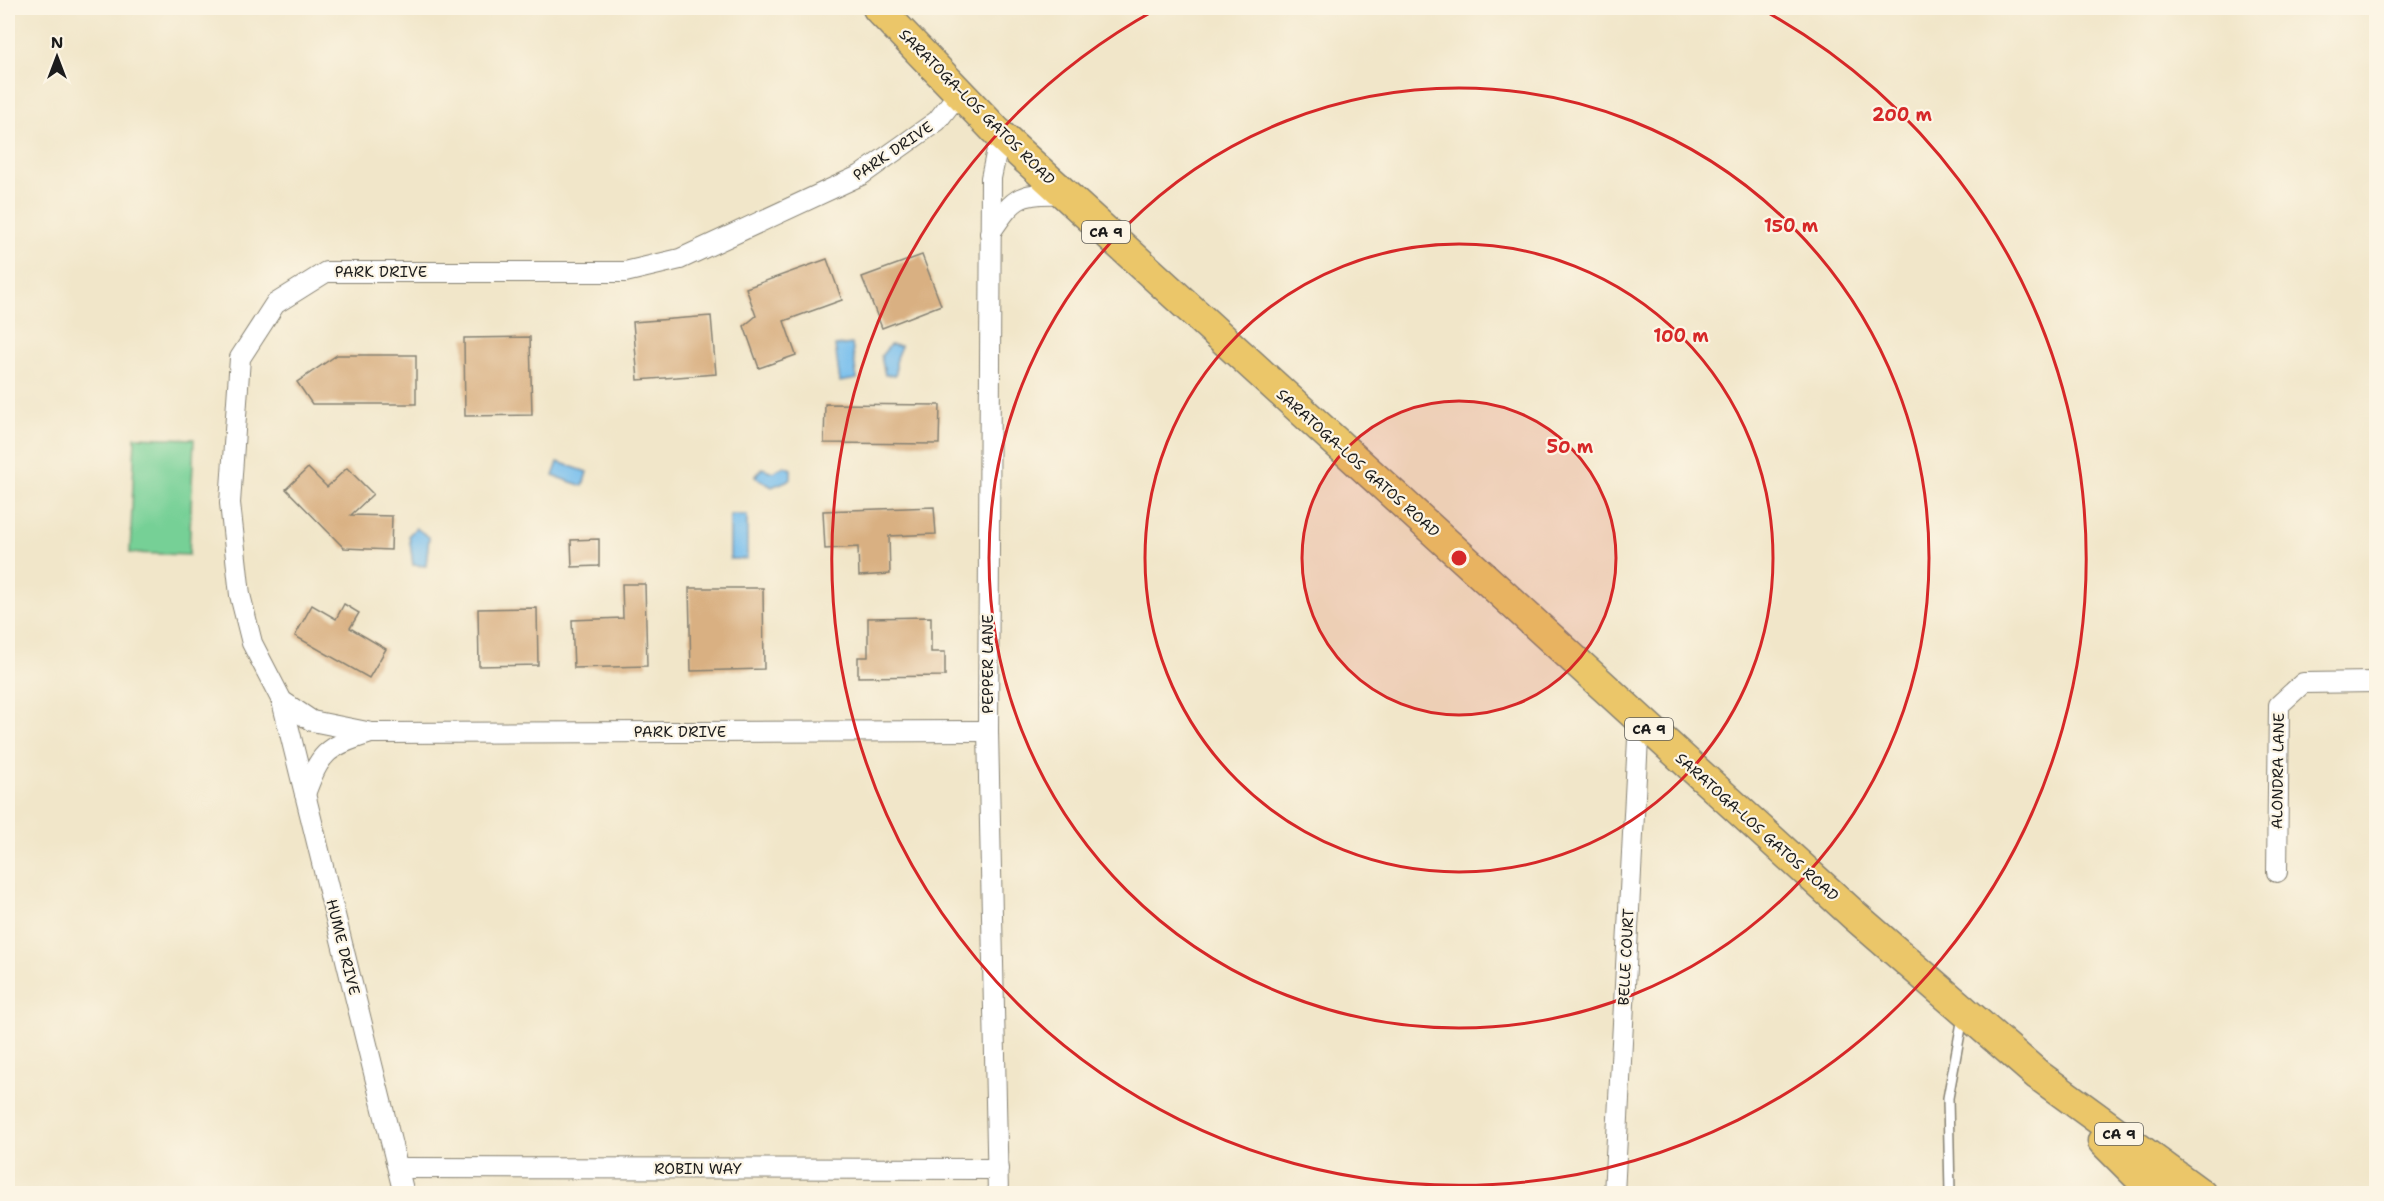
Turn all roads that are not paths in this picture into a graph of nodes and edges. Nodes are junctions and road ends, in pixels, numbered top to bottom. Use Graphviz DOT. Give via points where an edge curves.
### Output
graph roads {
  1 [pos="886,12"];
  2 [pos="959,93"];
  3 [pos="1000,135"];
  4 [pos="1065,194"];
  5 [pos="990,233"];
  6 [pos="2376,682"];
  7 [pos="282,702"];
  8 [pos="1639,720"];
  9 [pos="988,731"];
  10 [pos="372,733"];
  11 [pos="305,794"];
  12 [pos="2277,872"];
  13 [pos="1964,1012"];
  14 [pos="2038,1075"];
  15 [pos="398,1168"];
  16 [pos="998,1169"];
  17 [pos="404,1194"];
  18 [pos="998,1194"];
  19 [pos="1614,1194"];
  20 [pos="1950,1194"];
  21 [pos="2156,1194"];
  22 [pos="2201,1194"];
  1 -- 2 [label="main road, SARATOGA-LOS GATOS ROAD / CA 9"];
  2 -- 3 [label="main road, SARATOGA-LOS GATOS ROAD / CA 9"];
  2 -- 7 [label="street, PARK DRIVE" via="937,121 861,175 680,259 624,272 326,272 275,304 240,358 230,503 240,595 250,634"];
  3 -- 4 [label="main road, SARATOGA-LOS GATOS ROAD / CA 9"];
  3 -- 5 [label="street, PEPPER LANE" via="991,178"];
  4 -- 5 [label="street" via="1029,193 1008,206"];
  4 -- 8 [label="main road, SARATOGA-LOS GATOS ROAD / CA 9"];
  5 -- 9 [label="street, PEPPER LANE"];
  6 -- 12 [label="street, ALONDRA LANE" via="2303,683 2279,705"];
  7 -- 10 [label="street, PARK DRIVE" via="312,721"];
  7 -- 11 [label="street, HUME DRIVE"];
  8 -- 13 [label="main road, SARATOGA-LOS GATOS ROAD / CA 9"];
  8 -- 19 [label="street, BELLE COURT"];
  9 -- 10 [label="street, PARK DRIVE"];
  9 -- 16 [label="street, PEPPER LANE"];
  10 -- 11 [label="street, PARK DRIVE" via="342,742 318,761"];
  11 -- 15 [label="street, HUME DRIVE"];
  13 -- 14 [label="main road, SARATOGA-LOS GATOS ROAD / CA 9"];
  13 -- 20 [label="lane" via="1948,1098"];
  14 -- 21 [label="main road, SARATOGA-LOS GATOS ROAD / CA 9"];
  14 -- 22 [label="main road, SARATOGA-LOS GATOS ROAD / CA 9"];
  15 -- 16 [label="street, ROBIN WAY"];
  15 -- 17 [label="street, HUME DRIVE"];
  16 -- 18 [label="street, PEPPER LANE"];
}
